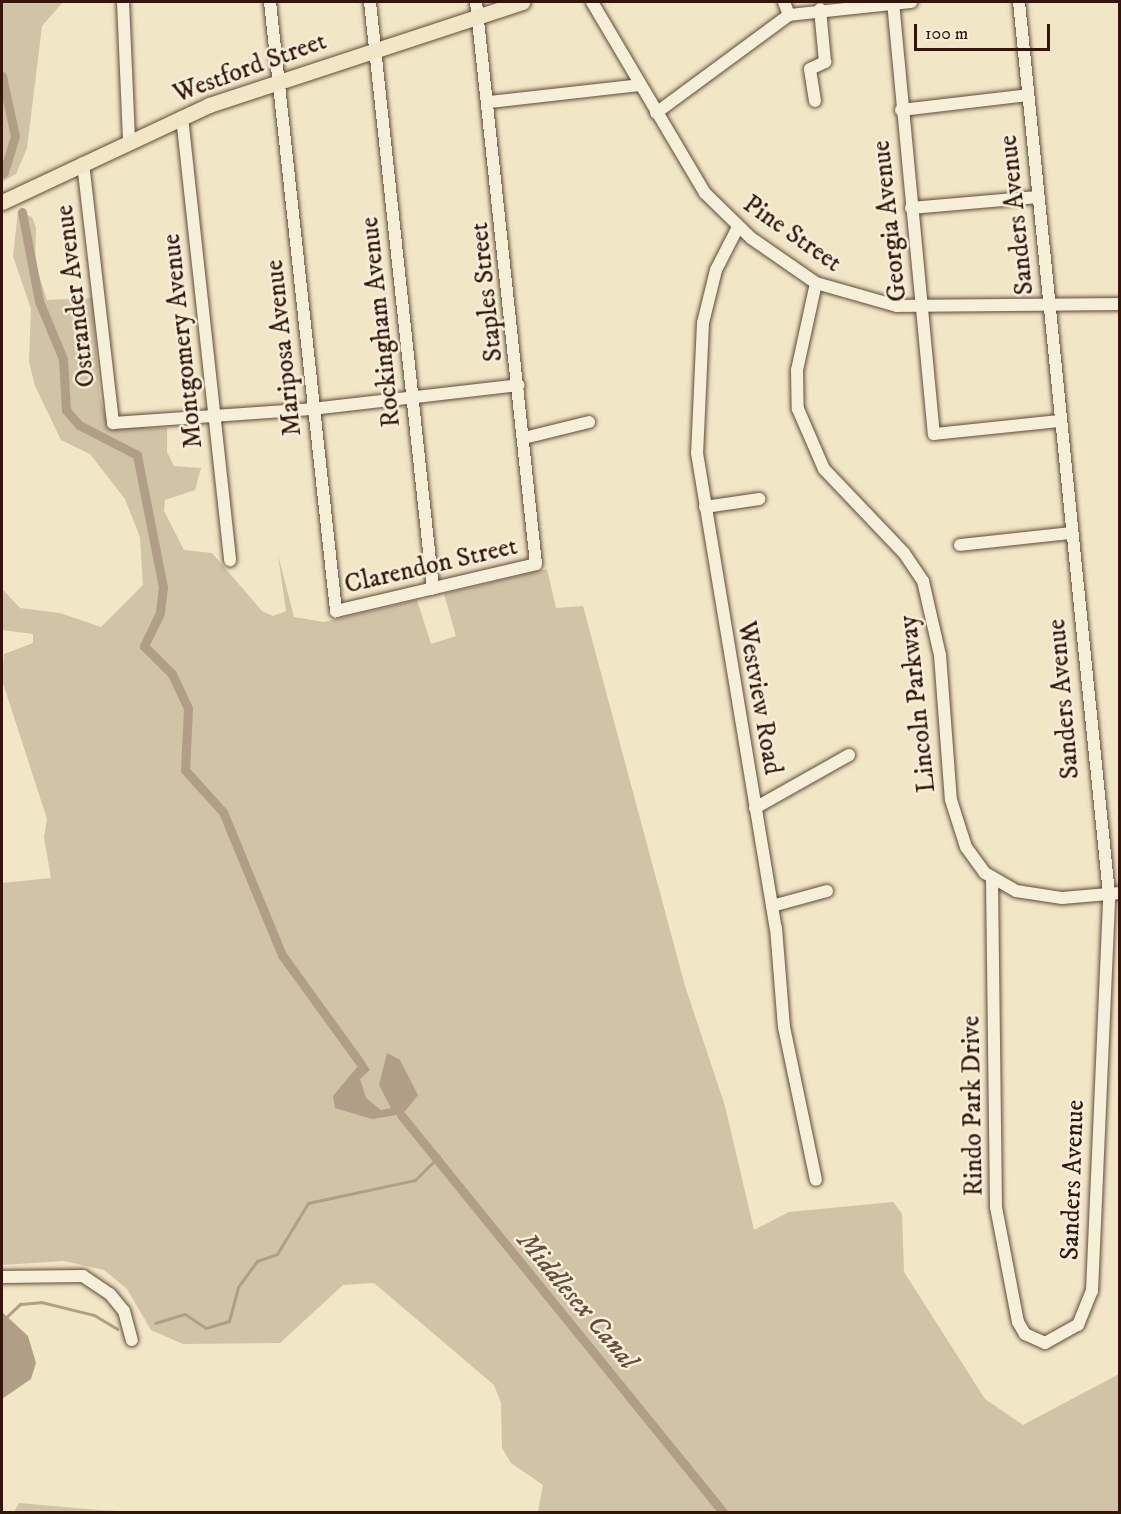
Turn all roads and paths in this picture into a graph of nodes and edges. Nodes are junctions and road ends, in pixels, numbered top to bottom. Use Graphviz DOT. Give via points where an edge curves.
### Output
graph roads {
  1 [pos="123,2"];
  2 [pos="270,2"];
  3 [pos="370,2"];
  4 [pos="523,2"];
  5 [pos="592,2"];
  6 [pos="784,2"];
  7 [pos="892,2"];
  8 [pos="911,2"];
  9 [pos="1019,2"];
  10 [pos="477,9"];
  11 [pos="820,9"];
  12 [pos="789,15"];
  13 [pos="375,50"];
  14 [pos="282,79"];
  15 [pos="640,85"];
  16 [pos="1028,96"];
  17 [pos="815,101"];
  18 [pos="489,102"];
  19 [pos="901,110"];
  20 [pos="656,113"];
  21 [pos="182,117"];
  22 [pos="129,141"];
  23 [pos="83,163"];
  24 [pos="1038,197"];
  25 [pos="2,202"];
  26 [pos="911,208"];
  27 [pos="738,227"];
  28 [pos="816,283"];
  29 [pos="1119,304"];
  30 [pos="1048,306"];
  31 [pos="921,307"];
  32 [pos="519,386"];
  33 [pos="412,398"];
  34 [pos="312,409"];
  35 [pos="214,418"];
  36 [pos="1060,421"];
  37 [pos="589,422"];
  38 [pos="524,438"];
  39 [pos="759,499"];
  40 [pos="705,507"];
  41 [pos="1071,533"];
  42 [pos="960,545"];
  43 [pos="230,560"];
  44 [pos="536,564"];
  45 [pos="433,589"];
  46 [pos="336,611"];
  47 [pos="849,755"];
  48 [pos="755,808"];
  49 [pos="992,879"];
  50 [pos="827,891"];
  51 [pos="1114,894"];
  52 [pos="772,906"];
  53 [pos="816,1180"];
  54 [pos="2,1277"];
  55 [pos="1023,1330"];
  56 [pos="132,1340"];
  1 -- 22 [label="street"];
  2 -- 14 [label="street, Mariposa Avenue"];
  3 -- 13 [label="street, Rockingham Avenue"];
  4 -- 10 [label="main road, Westford Street"];
  5 -- 15 [label="street, Pine Street"];
  6 -- 12 [label="street"];
  7 -- 8 [label="street"];
  7 -- 11 [label="street"];
  7 -- 19 [label="street, Georgia Avenue"];
  9 -- 16 [label="street, Sanders Avenue"];
  10 -- 13 [label="main road, Westford Street"];
  10 -- 18 [label="street, Staples Street"];
  11 -- 12 [label="street"];
  11 -- 17 [label="street" via="825,62 810,69"];
  12 -- 20 [label="street"];
  13 -- 14 [label="main road, Westford Street"];
  13 -- 33 [label="street, Rockingham Avenue"];
  14 -- 21 [label="main road, Westford Street"];
  14 -- 34 [label="street, Mariposa Avenue"];
  15 -- 18 [label="street"];
  15 -- 20 [label="street, Pine Street"];
  16 -- 19 [label="street"];
  16 -- 24 [label="street, Sanders Avenue"];
  18 -- 32 [label="street, Staples Street"];
  19 -- 26 [label="street, Georgia Avenue"];
  20 -- 27 [label="street, Pine Street" via="705,193"];
  21 -- 22 [label="main road, Westford Street"];
  21 -- 35 [label="street, Montgomery Avenue"];
  22 -- 23 [label="main road, Westford Street"];
  23 -- 25 [label="main road, Westford Street"];
  23 -- 35 [label="street, Ostrander Avenue" via="113,423"];
  24 -- 26 [label="street"];
  24 -- 30 [label="street, Sanders Avenue"];
  26 -- 31 [label="street, Georgia Avenue"];
  27 -- 28 [label="street, Pine Street"];
  27 -- 40 [label="street, Westview Road" via="716,270 699,347 697,453"];
  28 -- 31 [label="street, Pine Street" via="873,303"];
  28 -- 49 [label="street, Lincoln Parkway" via="797,370 800,416 824,469 904,553 923,581 940,656 953,812 966,847"];
  29 -- 30 [label="street, Pine Street"];
  30 -- 31 [label="street, Pine Street"];
  30 -- 36 [label="street, Sanders Avenue"];
  31 -- 36 [label="street, Georgia Avenue" via="934,434"];
  32 -- 33 [label="street"];
  32 -- 38 [label="street, Staples Street"];
  33 -- 34 [label="street"];
  33 -- 45 [label="street, Rockingham Avenue"];
  34 -- 35 [label="street"];
  34 -- 46 [label="street, Mariposa Avenue"];
  35 -- 43 [label="street, Montgomery Avenue"];
  36 -- 41 [label="street, Sanders Avenue"];
  37 -- 38 [label="street"];
  38 -- 44 [label="street, Staples Street"];
  39 -- 40 [label="street"];
  40 -- 48 [label="street, Westview Road"];
  41 -- 42 [label="street"];
  41 -- 51 [label="street, Sanders Avenue"];
  44 -- 45 [label="street, Clarendon Street"];
  45 -- 46 [label="street, Clarendon Street"];
  47 -- 48 [label="street"];
  48 -- 52 [label="street, Westview Road"];
  49 -- 51 [label="street" via="1039,896"];
  49 -- 55 [label="street, Rindo Park Drive" via="993,1181 1012,1305"];
  50 -- 52 [label="street"];
  51 -- 55 [label="street, Sanders Avenue" via="1090,1304 1077,1325 1055,1340 1035,1341"];
  52 -- 53 [label="street, Westview Road" via="784,1027"];
  54 -- 56 [label="street" via="83,1276 124,1311"];
}
